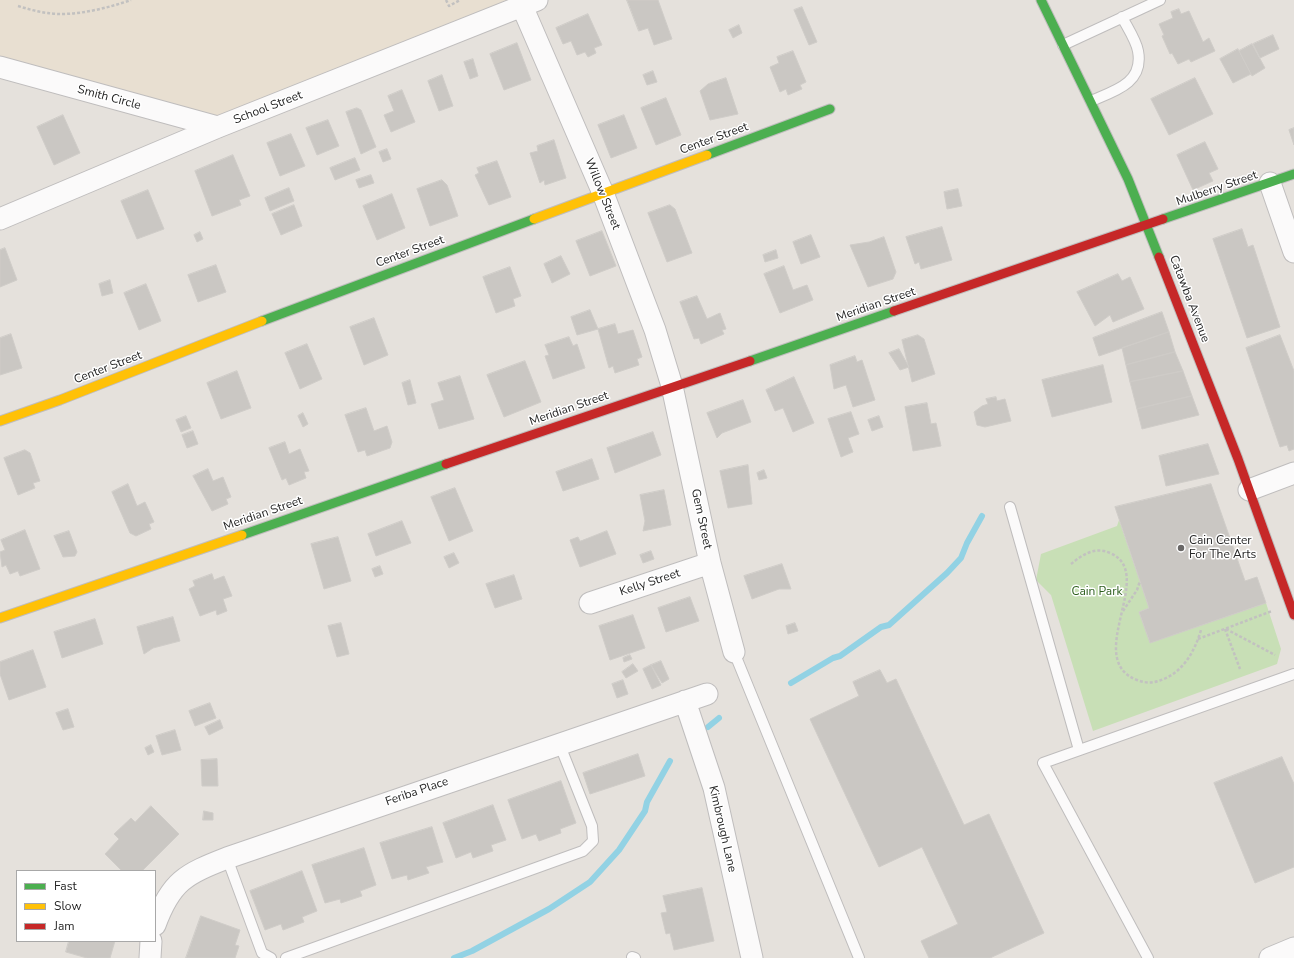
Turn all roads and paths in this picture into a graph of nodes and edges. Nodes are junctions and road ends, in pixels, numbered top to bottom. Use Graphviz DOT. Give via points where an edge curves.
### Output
graph roads {
  1 [pos="132,0"];
  2 [pos="446,0"];
  3 [pos="460,0"];
  4 [pos="1041,0"];
  5 [pos="1160,0"];
  6 [pos="529,3"];
  7 [pos="18,6"];
  8 [pos="1122,17"];
  9 [pos="1063,45"];
  10 [pos="0,67"];
  11 [pos="1091,102"];
  12 [pos="830,109"];
  13 [pos="218,127"];
  14 [pos="1294,174"];
  15 [pos="1270,183"];
  16 [pos="603,193"];
  17 [pos="0,219"];
  18 [pos="1147,226"];
  19 [pos="1294,252"];
  20 [pos="672,386"];
  21 [pos="0,420"];
  22 [pos="1294,473"];
  23 [pos="1249,490"];
  24 [pos="1010,507"];
  25 [pos="710,564"];
  26 [pos="1071,564"];
  27 [pos="1140,581"];
  28 [pos="590,602"];
  29 [pos="1272,611"];
  30 [pos="1122,613"];
  31 [pos="1294,615"];
  32 [pos="0,618"];
  33 [pos="1225,629"];
  34 [pos="1201,630"];
  35 [pos="1198,639"];
  36 [pos="734,652"];
  37 [pos="1275,655"];
  38 [pos="1240,668"];
  39 [pos="1294,674"];
  40 [pos="707,694"];
  41 [pos="685,701"];
  42 [pos="559,743"];
  43 [pos="1079,750"];
  44 [pos="227,858"];
  45 [pos="156,923"];
  46 [pos="151,942"];
  47 [pos="1294,948"];
  48 [pos="150,958"];
  49 [pos="271,958"];
  50 [pos="286,958"];
  51 [pos="751,958"];
  52 [pos="859,958"];
  53 [pos="1148,958"];
  54 [pos="1270,958"];
  1 -- 7 [label="path" via="69,13 49,14"];
  2 -- 3 [label="path" via="449,6"];
  4 -- 9 [label="street, Catawba Avenue"];
  5 -- 8 [label="lane"];
  6 -- 13 [label="street, School Street"];
  6 -- 16 [label="street, Willow Street"];
  8 -- 9 [label="lane"];
  8 -- 11 [label="lane" via="1138,50 1139,63 1134,79"];
  9 -- 11 [label="street, Catawba Avenue"];
  10 -- 13 [label="street, Smith Circle"];
  11 -- 18 [label="street, Catawba Avenue" via="1128,179"];
  12 -- 16 [label="street, Center Street"];
  13 -- 17 [label="street, School Street"];
  14 -- 15 [label="street, Mulberry Street"];
  15 -- 18 [label="street, Mulberry Street"];
  15 -- 19 [label="street"];
  16 -- 20 [label="street, Willow Street" via="655,330"];
  16 -- 21 [label="street, Center Street" via="286,311 60,400"];
  18 -- 20 [label="street, Meridian Street" via="714,374"];
  18 -- 23 [label="street, Catawba Avenue"];
  20 -- 25 [label="street, Gem Street"];
  20 -- 32 [label="street, Meridian Street"];
  22 -- 23 [label="street"];
  23 -- 31 [label="street, Catawba Avenue"];
  24 -- 43 [label="lane"];
  25 -- 28 [label="street, Kelly Street"];
  25 -- 36 [label="street, Gem Street"];
  26 -- 30 [label="path" via="1082,555 1094,551 1105,551 1120,560 1127,576"];
  27 -- 30 [label="path"];
  29 -- 33 [label="path"];
  30 -- 35 [label="path" via="1117,632 1116,654 1127,674 1144,683 1156,682 1174,674 1190,656"];
  33 -- 35 [label="path"];
  33 -- 37 [label="path"];
  33 -- 38 [label="path"];
  34 -- 35 [label="path"];
  36 -- 52 [label="lane"];
  39 -- 43 [label="lane"];
  40 -- 41 [label="street, Feriba Place"];
  41 -- 42 [label="street, Feriba Place"];
  41 -- 51 [label="street, Kimbrough Lane" via="714,788"];
  42 -- 44 [label="street, Feriba Place"];
  42 -- 50 [label="lane" via="592,826 593,842 583,851"];
  43 -- 53 [label="lane" via="1043,763"];
  44 -- 45 [label="street, Feriba Place" via="194,871 171,890"];
  44 -- 49 [label="lane" via="262,953"];
  46 -- 48 [label="street"];
  47 -- 54 [label="street"];
}
